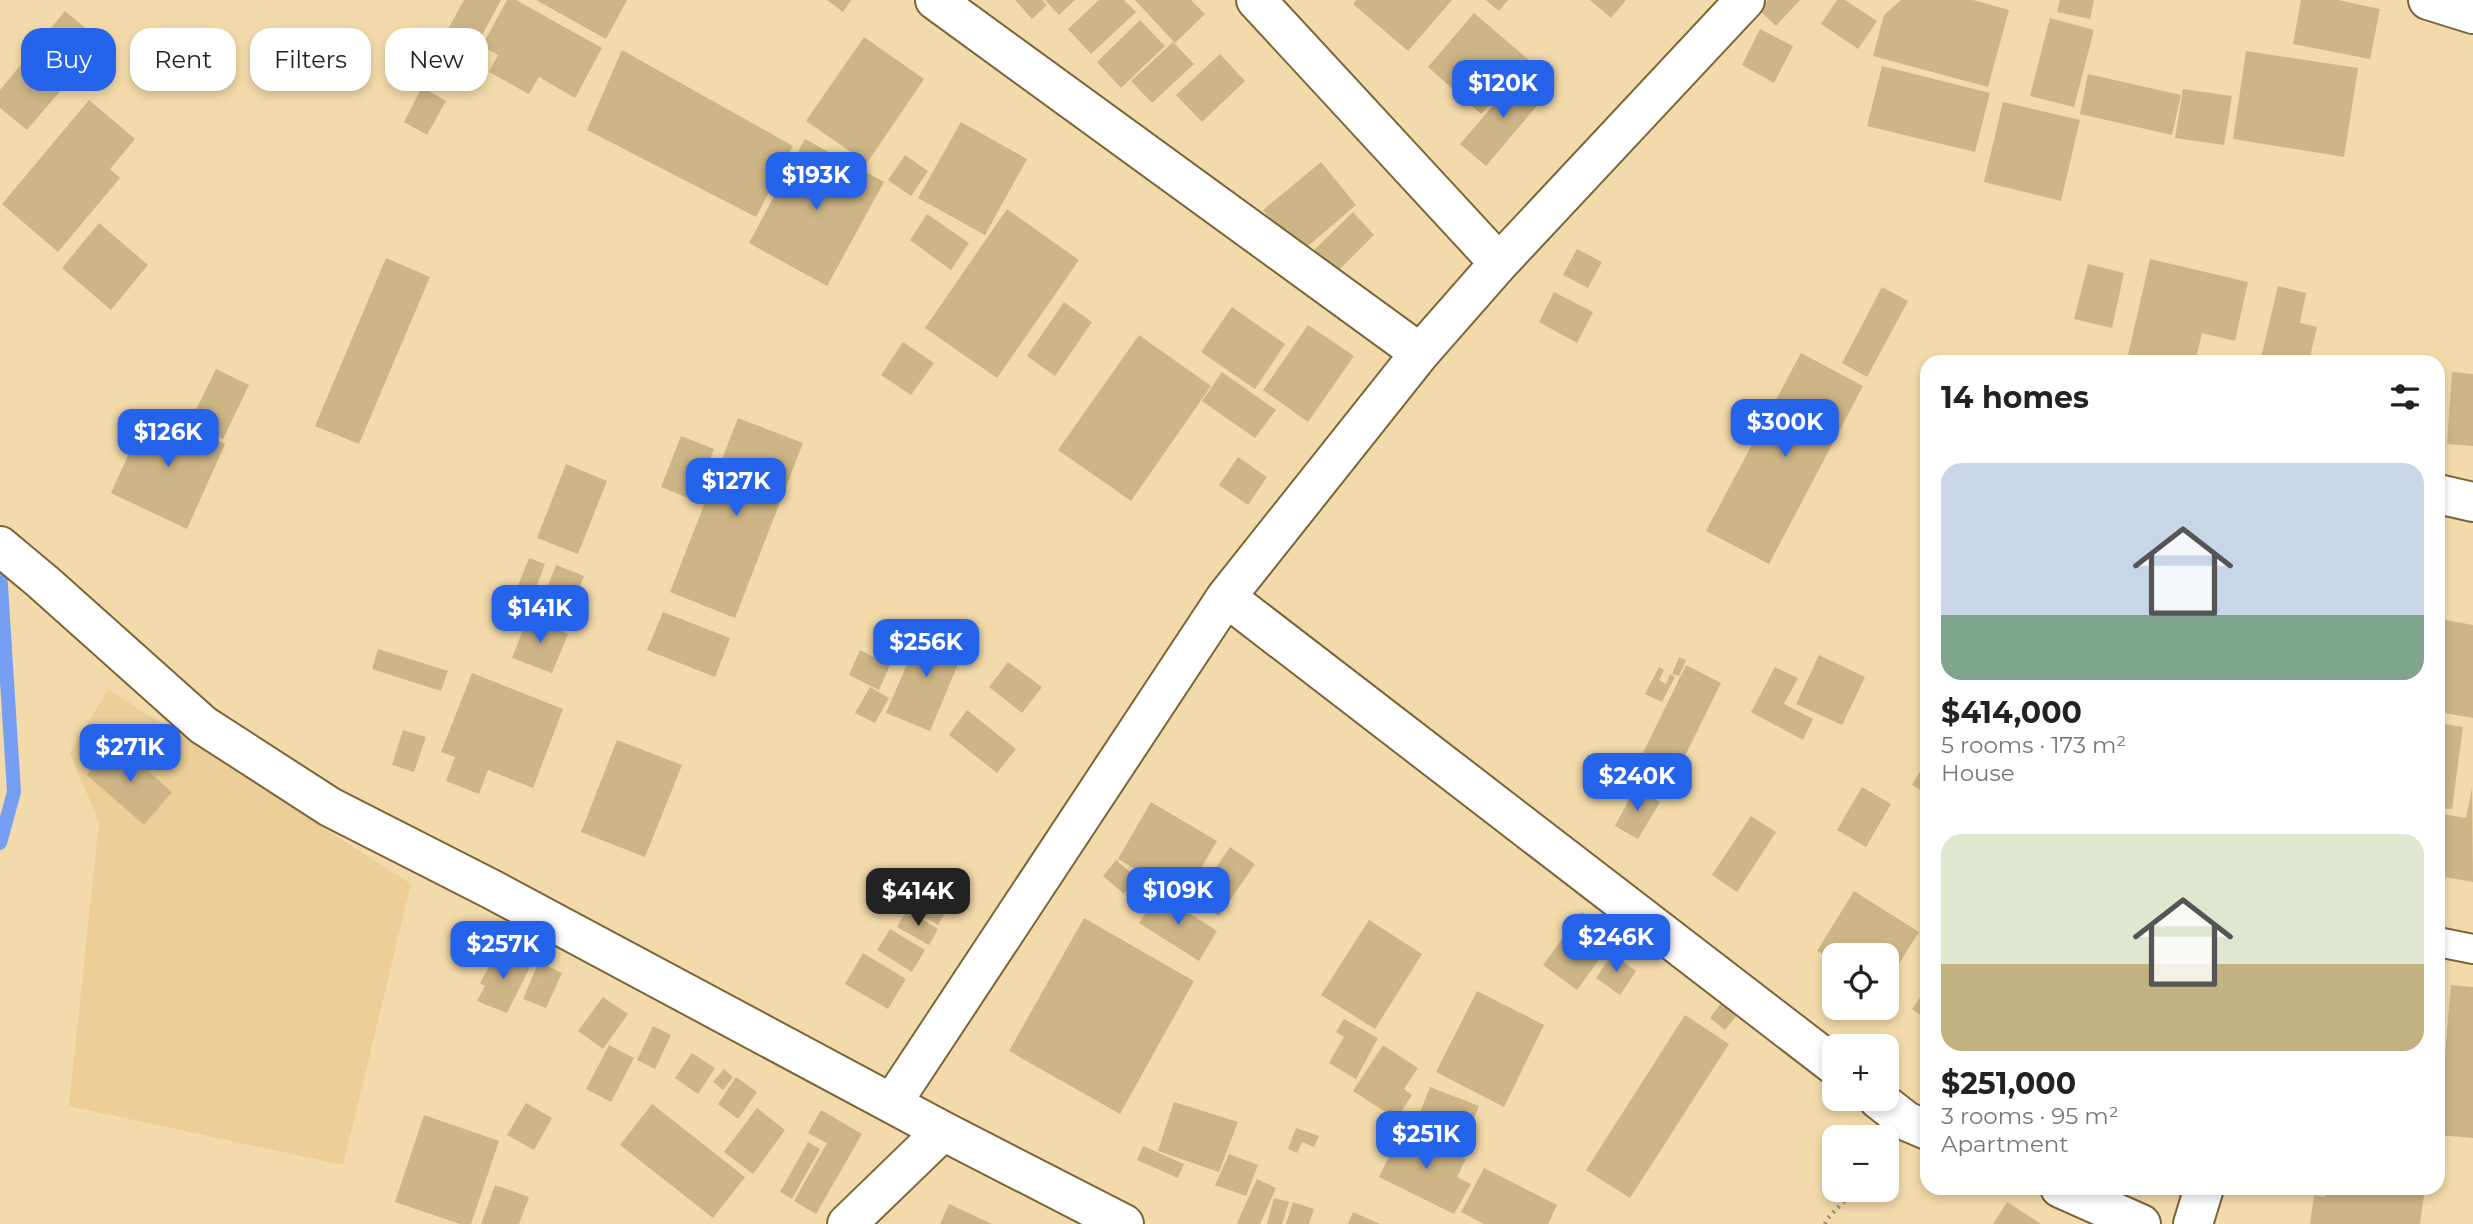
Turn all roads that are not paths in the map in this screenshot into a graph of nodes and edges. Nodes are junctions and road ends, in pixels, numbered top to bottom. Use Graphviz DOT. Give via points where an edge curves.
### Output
graph roads {
  1 [pos="935,0"];
  2 [pos="1256,0"];
  3 [pos="1745,0"];
  4 [pos="2428,0"];
  5 [pos="2473,14"];
  6 [pos="1499,263"];
  7 [pos="1420,354"];
  8 [pos="2445,496"];
  9 [pos="2473,502"];
  10 [pos="0,546"];
  11 [pos="1226,597"];
  12 [pos="2445,943"];
  13 [pos="2473,949"];
  14 [pos="1822,1056"];
  15 [pos="892,1103"];
  16 [pos="1893,1111"];
  17 [pos="1920,1127"];
  18 [pos="943,1131"];
  19 [pos="2076,1195"];
  20 [pos="2202,1195"];
  21 [pos="847,1224"];
  22 [pos="1124,1224"];
  23 [pos="2141,1224"];
  24 [pos="2193,1224"];
  1 -- 7 [label="street"];
  2 -- 6 [label="street"];
  3 -- 6 [label="street"];
  4 -- 5 [label="street"];
  6 -- 7 [label="street"];
  7 -- 11 [label="street"];
  8 -- 9 [label="street"];
  10 -- 15 [label="street" via="203,725 330,807"];
  11 -- 14 [label="street"];
  11 -- 15 [label="street"];
  12 -- 13 [label="lane"];
  15 -- 18 [label="street"];
  16 -- 17 [label="street"];
  18 -- 21 [label="street"];
  18 -- 22 [label="street"];
  19 -- 23 [label="street"];
  20 -- 24 [label="street"];
}
